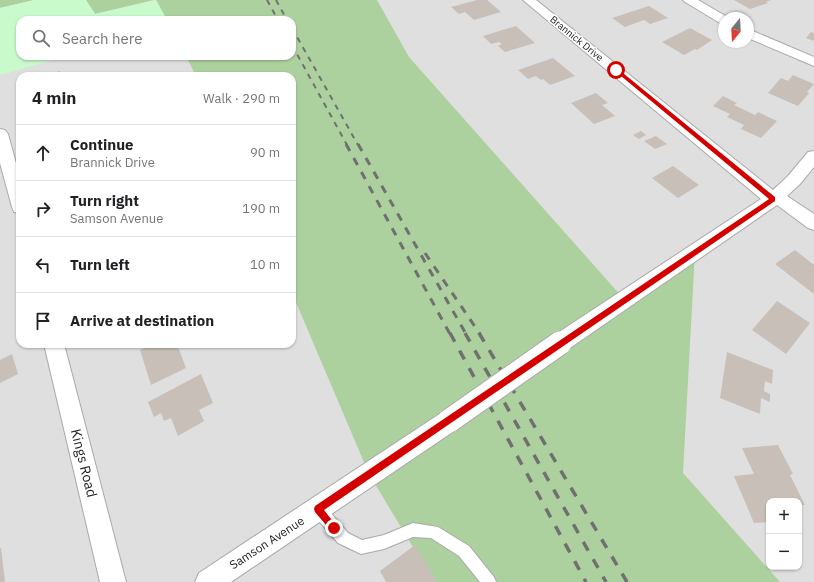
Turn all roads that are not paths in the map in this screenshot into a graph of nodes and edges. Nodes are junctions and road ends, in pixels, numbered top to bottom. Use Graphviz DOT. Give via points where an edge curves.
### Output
graph roads {
  1 [pos="529,0"];
  2 [pos="688,0"];
  3 [pos="718,17"];
  4 [pos="754,36"];
  5 [pos="814,62"];
  6 [pos="0,134"];
  7 [pos="814,156"];
  8 [pos="16,189"];
  9 [pos="0,194"];
  10 [pos="775,197"];
  11 [pos="814,223"];
  12 [pos="55,348"];
  13 [pos="318,509"];
  14 [pos="113,582"];
  15 [pos="208,582"];
  16 [pos="489,582"];
  1 -- 10 [label="street, Brannick Drive"];
  2 -- 3 [label="street"];
  4 -- 5 [label="street"];
  6 -- 8 [label="street"];
  7 -- 10 [label="street, Samson Avenue" via="794,180"];
  8 -- 9 [label="street"];
  10 -- 11 [label="street, Brannick Drive"];
  10 -- 13 [label="street, Samson Avenue, bridge"];
  12 -- 14 [label="street, Kings Road"];
  13 -- 15 [label="street, Samson Avenue"];
  13 -- 16 [label="lane" via="343,538 361,547 384,542 413,530 433,532 464,551"];
}
